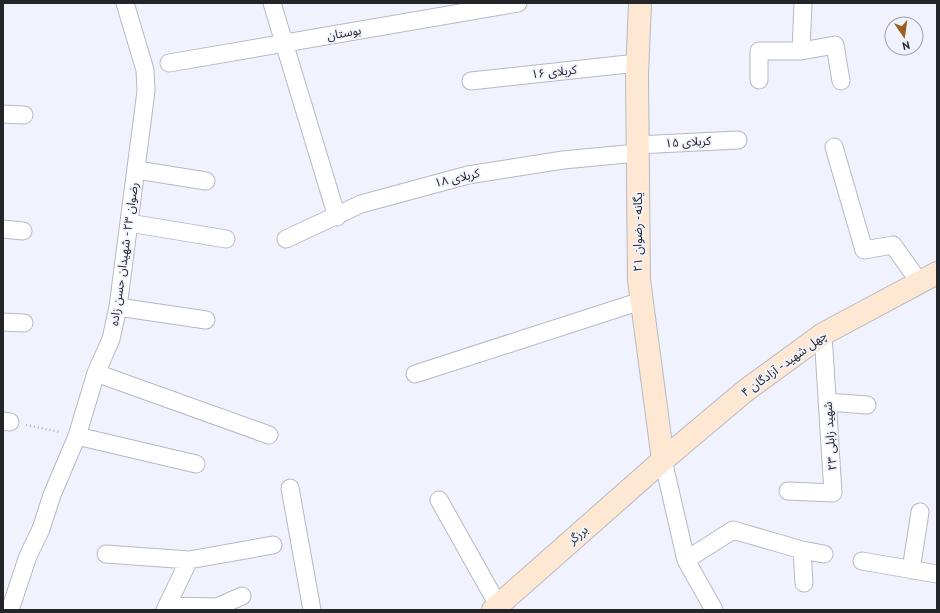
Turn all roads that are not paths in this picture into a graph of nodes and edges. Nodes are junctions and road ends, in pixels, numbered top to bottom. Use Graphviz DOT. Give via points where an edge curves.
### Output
graph roads {
  1 [pos="125,3"];
  2 [pos="272,3"];
  3 [pos="518,3"];
  4 [pos="640,3"];
  5 [pos="802,3"];
  6 [pos="284,44"];
  7 [pos="801,51"];
  8 [pos="169,63"];
  9 [pos="637,63"];
  10 [pos="759,80"];
  11 [pos="471,81"];
  12 [pos="840,81"];
  13 [pos="3,114"];
  14 [pos="24,115"];
  15 [pos="738,140"];
  16 [pos="834,147"];
  17 [pos="637,149"];
  18 [pos="137,170"];
  19 [pos="206,181"];
  20 [pos="336,217"];
  21 [pos="129,223"];
  22 [pos="3,229"];
  23 [pos="23,231"];
  24 [pos="226,239"];
  25 [pos="286,239"];
  26 [pos="928,278"];
  27 [pos="641,301"];
  28 [pos="118,307"];
  29 [pos="206,320"];
  30 [pos="3,322"];
  31 [pos="24,323"];
  32 [pos="823,334"];
  33 [pos="96,373"];
  34 [pos="415,374"];
  35 [pos="827,402"];
  36 [pos="867,405"];
  37 [pos="269,435"];
  38 [pos="77,436"];
  39 [pos="663,460"];
  40 [pos="196,464"];
  41 [pos="290,488"];
  42 [pos="788,491"];
  43 [pos="439,500"];
  44 [pos="920,512"];
  45 [pos="273,545"];
  46 [pos="802,550"];
  47 [pos="106,554"];
  48 [pos="824,554"];
  49 [pos="189,560"];
  50 [pos="686,560"];
  51 [pos="862,561"];
  52 [pos="912,570"];
  53 [pos="937,574"];
  54 [pos="804,583"];
  55 [pos="242,596"];
  56 [pos="166,608"];
  57 [pos="496,608"];
  58 [pos="10,610"];
  59 [pos="312,610"];
  60 [pos="714,610"];
  1 -- 18 [label="street, رضوان ۲۳ - شهیدان حسن زاده" via="146,70"];
  2 -- 6 [label="street"];
  3 -- 6 [label="street, بوستان"];
  4 -- 9 [label="street, یگانه - رضوان ۲۱"];
  5 -- 7 [label="street"];
  6 -- 8 [label="street, بوستان"];
  6 -- 20 [label="street"];
  7 -- 10 [label="street" via="759,51"];
  7 -- 12 [label="street" via="835,45"];
  9 -- 11 [label="street, کربلای ۱۶"];
  9 -- 17 [label="street, یگانه - رضوان ۲۱"];
  13 -- 14 [label="street"];
  15 -- 17 [label="street, کربلای ۱۵"];
  16 -- 26 [label="street" via="864,250 893,245"];
  17 -- 20 [label="street, کربلای ۱۸" via="468,174 382,197"];
  17 -- 27 [label="street, یگانه - رضوان ۲۱" via="638,280"];
  18 -- 19 [label="street"];
  18 -- 21 [label="street, رضوان ۲۳ - شهیدان حسن زاده"];
  20 -- 25 [label="street, کربلای ۱۸"];
  21 -- 24 [label="street"];
  21 -- 28 [label="street, رضوان ۲۳ - شهیدان حسن زاده"];
  22 -- 23 [label="street"];
  26 -- 32 [label="street, چهل شهید - آزادگان ۴"];
  27 -- 34 [label="street"];
  27 -- 39 [label="street, یگانه - رضوان ۲۱"];
  28 -- 29 [label="street"];
  28 -- 33 [label="street, رضوان ۲۳ - شهیدان حسن زاده" via="111,339"];
  30 -- 31 [label="street"];
  32 -- 35 [label="street, شهید زابلی ۲۳"];
  32 -- 39 [label="street, چهل شهید - آزادگان ۴" via="745,391"];
  33 -- 37 [label="street"];
  33 -- 38 [label="street, رضوان ۲۳ - شهیدان حسن زاده"];
  35 -- 36 [label="street"];
  35 -- 42 [label="street, شهید زابلی ۲۳" via="833,493"];
  38 -- 40 [label="street"];
  38 -- 58 [label="street, رضوان ۲۳ - شهیدان حسن زاده" via="28,556"];
  39 -- 50 [label="street"];
  39 -- 57 [label="street, برزگر"];
  41 -- 59 [label="street"];
  43 -- 57 [label="street"];
  44 -- 52 [label="street"];
  45 -- 49 [label="street"];
  46 -- 48 [label="street"];
  46 -- 50 [label="street" via="733,530"];
  46 -- 54 [label="street"];
  47 -- 49 [label="street"];
  49 -- 56 [label="street"];
  50 -- 60 [label="street"];
  51 -- 52 [label="street"];
  52 -- 53 [label="street"];
  55 -- 56 [label="street" via="217,607"];
}
